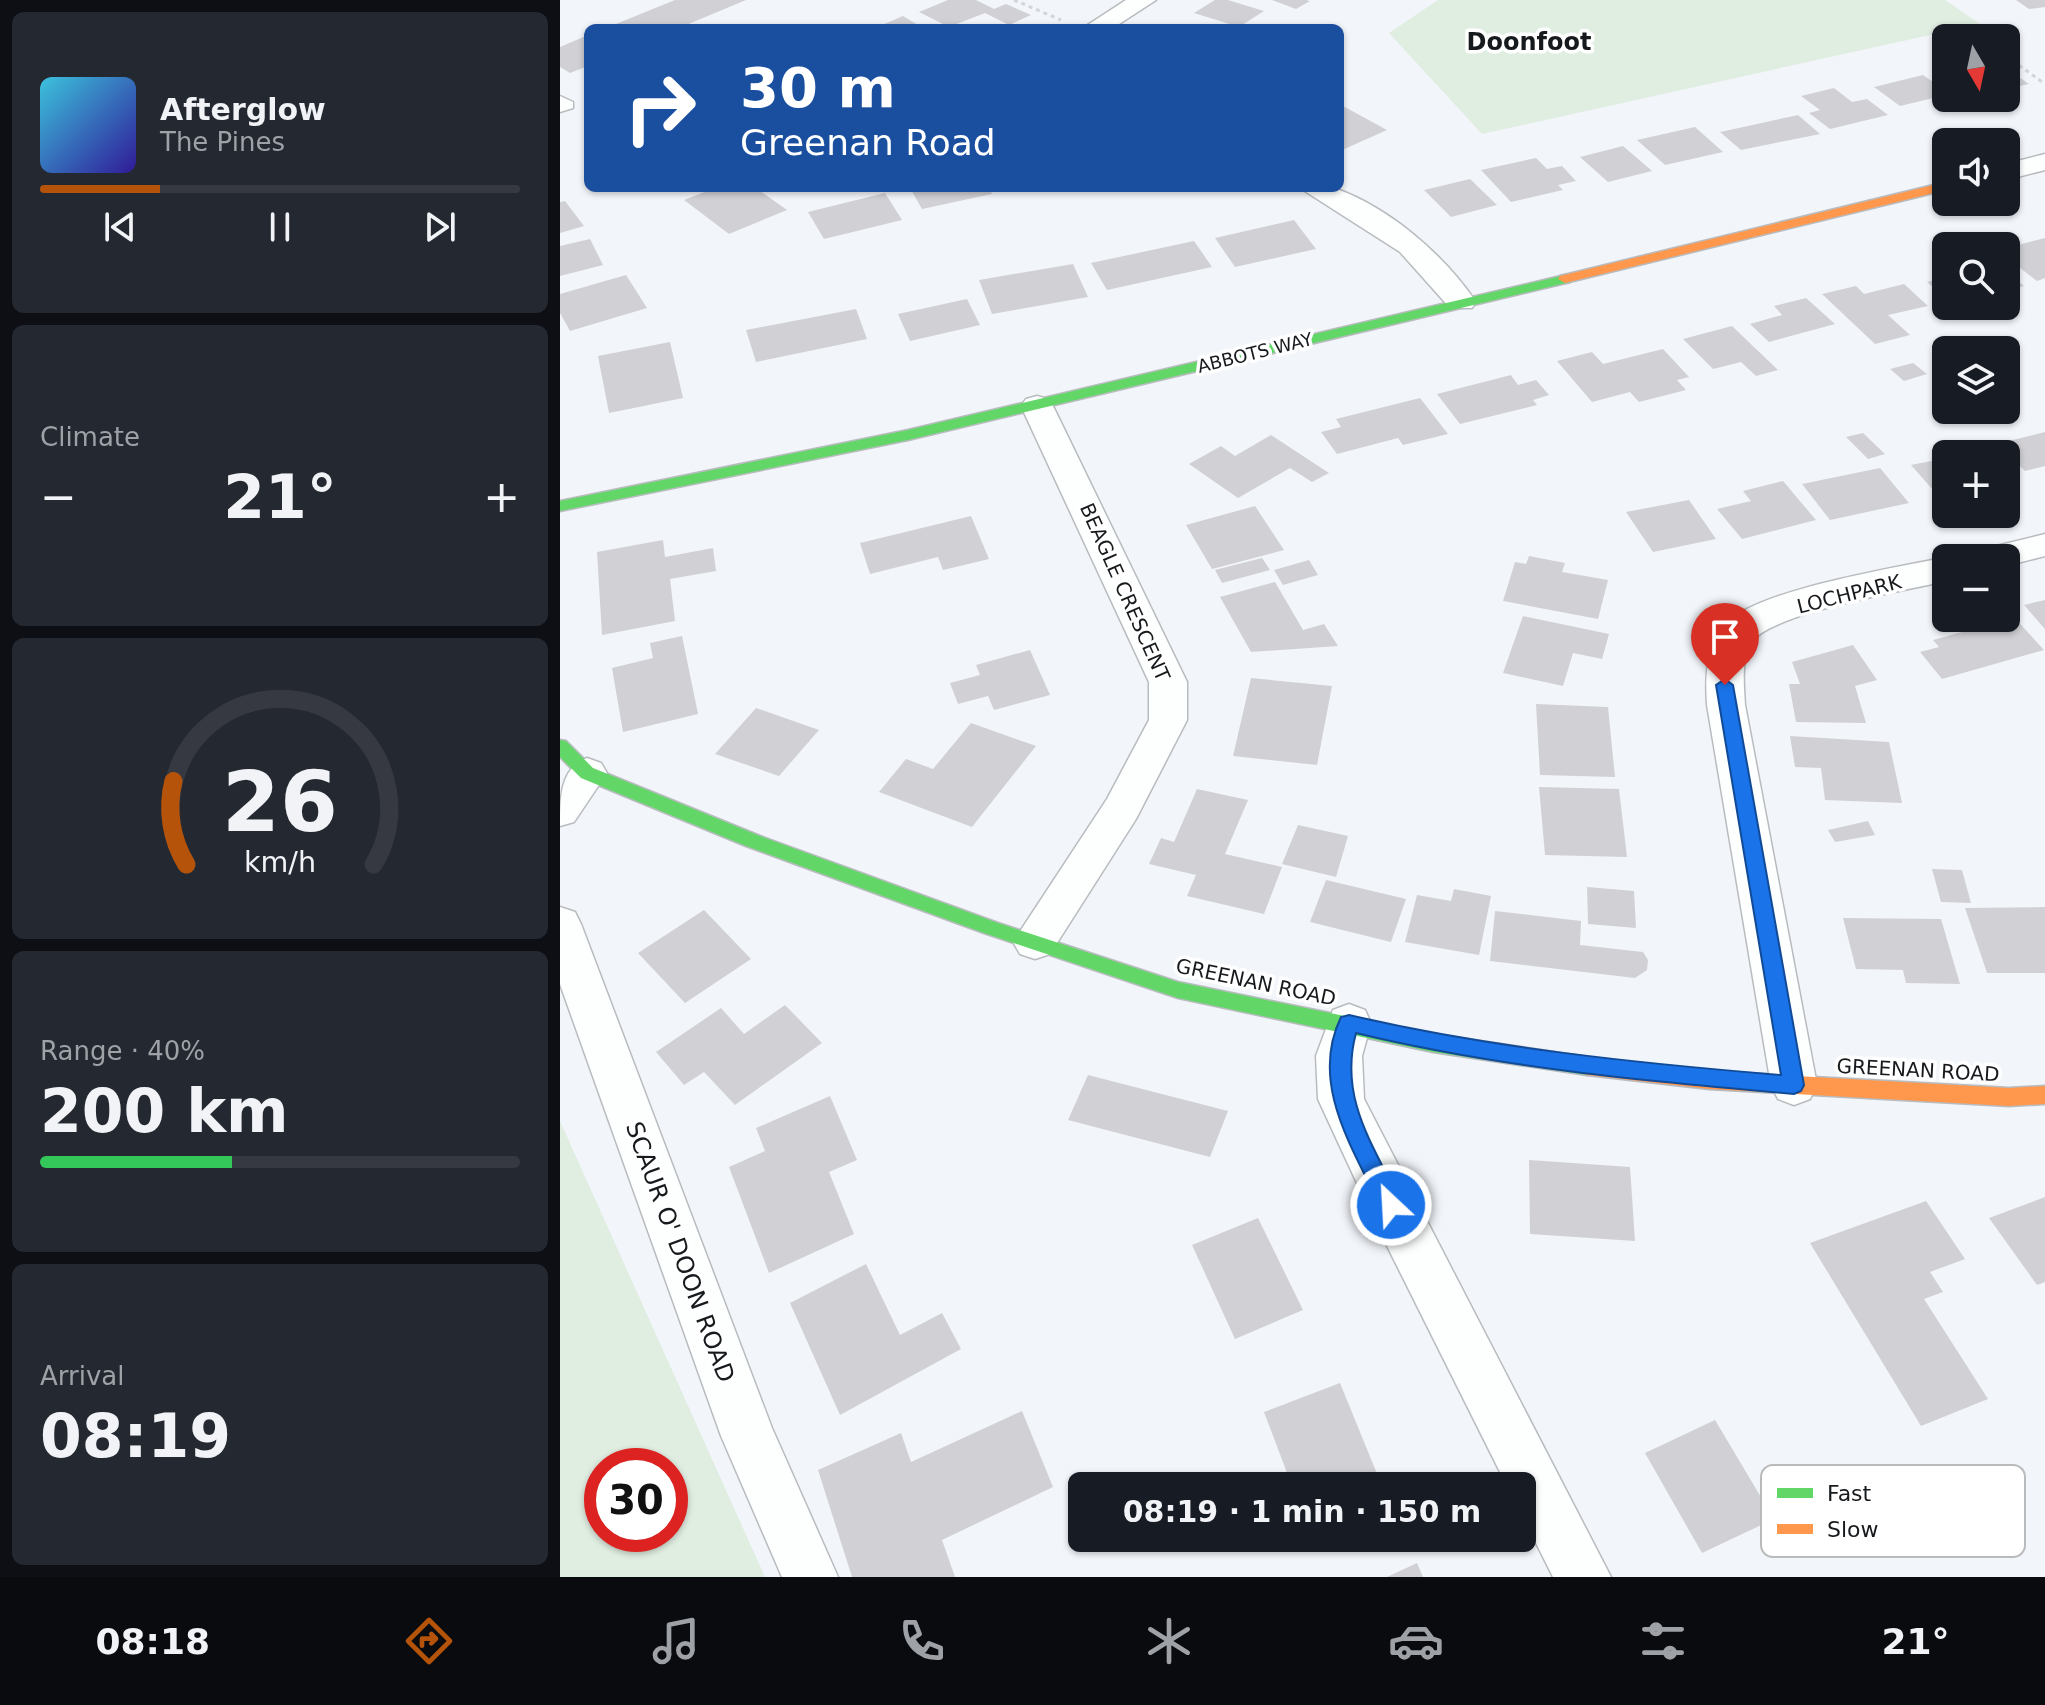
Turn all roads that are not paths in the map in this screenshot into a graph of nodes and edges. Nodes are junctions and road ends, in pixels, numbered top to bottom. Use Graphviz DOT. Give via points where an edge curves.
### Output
graph roads {
  1 [pos="1144,0"];
  2 [pos="1102,24"];
  3 [pos="560,100"];
  4 [pos="560,108"];
  5 [pos="2045,162"];
  6 [pos="2020,168"];
  7 [pos="1932,189"];
  8 [pos="1321,192"];
  9 [pos="1461,302"];
  10 [pos="1037,406"];
  11 [pos="560,506"];
  12 [pos="2045,545"];
  13 [pos="2020,551"];
  14 [pos="1932,573"];
  15 [pos="574,759"];
  16 [pos="560,811"];
  17 [pos="560,924"];
  18 [pos="1035,942"];
  19 [pos="1349,1023"];
  20 [pos="1794,1085"];
  21 [pos="2045,1095"];
  22 [pos="810,1577"];
  23 [pos="1583,1577"];
  1 -- 2 [label="street"];
  3 -- 4 [label="lane" via="568,105"];
  5 -- 6 [label="street"];
  7 -- 9 [label="street, ABBOTS WAY"];
  8 -- 9 [label="street" via="1410,246"];
  9 -- 10 [label="street, ABBOTS WAY"];
  10 -- 11 [label="street, ABBOTS WAY" via="754,470"];
  10 -- 18 [label="street, BEAGLE CRESCENT" via="1168,682 1168,720 1122,808"];
  12 -- 13 [label="street"];
  14 -- 20 [label="street, LOCHPARK" via="1791,608 1744,627 1723,664"];
  15 -- 16 [label="street"];
  15 -- 18 [label="street, GREENAN ROAD" via="753,841"];
  17 -- 22 [label="street, SCAUR O' DOON ROAD" via="748,1436"];
  18 -- 19 [label="street, GREENAN ROAD" via="1178,990"];
  19 -- 20 [label="street, GREENAN ROAD" via="1433,1043 1608,1069"];
  19 -- 23 [label="street" via="1339,1056 1341,1099"];
  20 -- 21 [label="street, GREENAN ROAD"];
}
